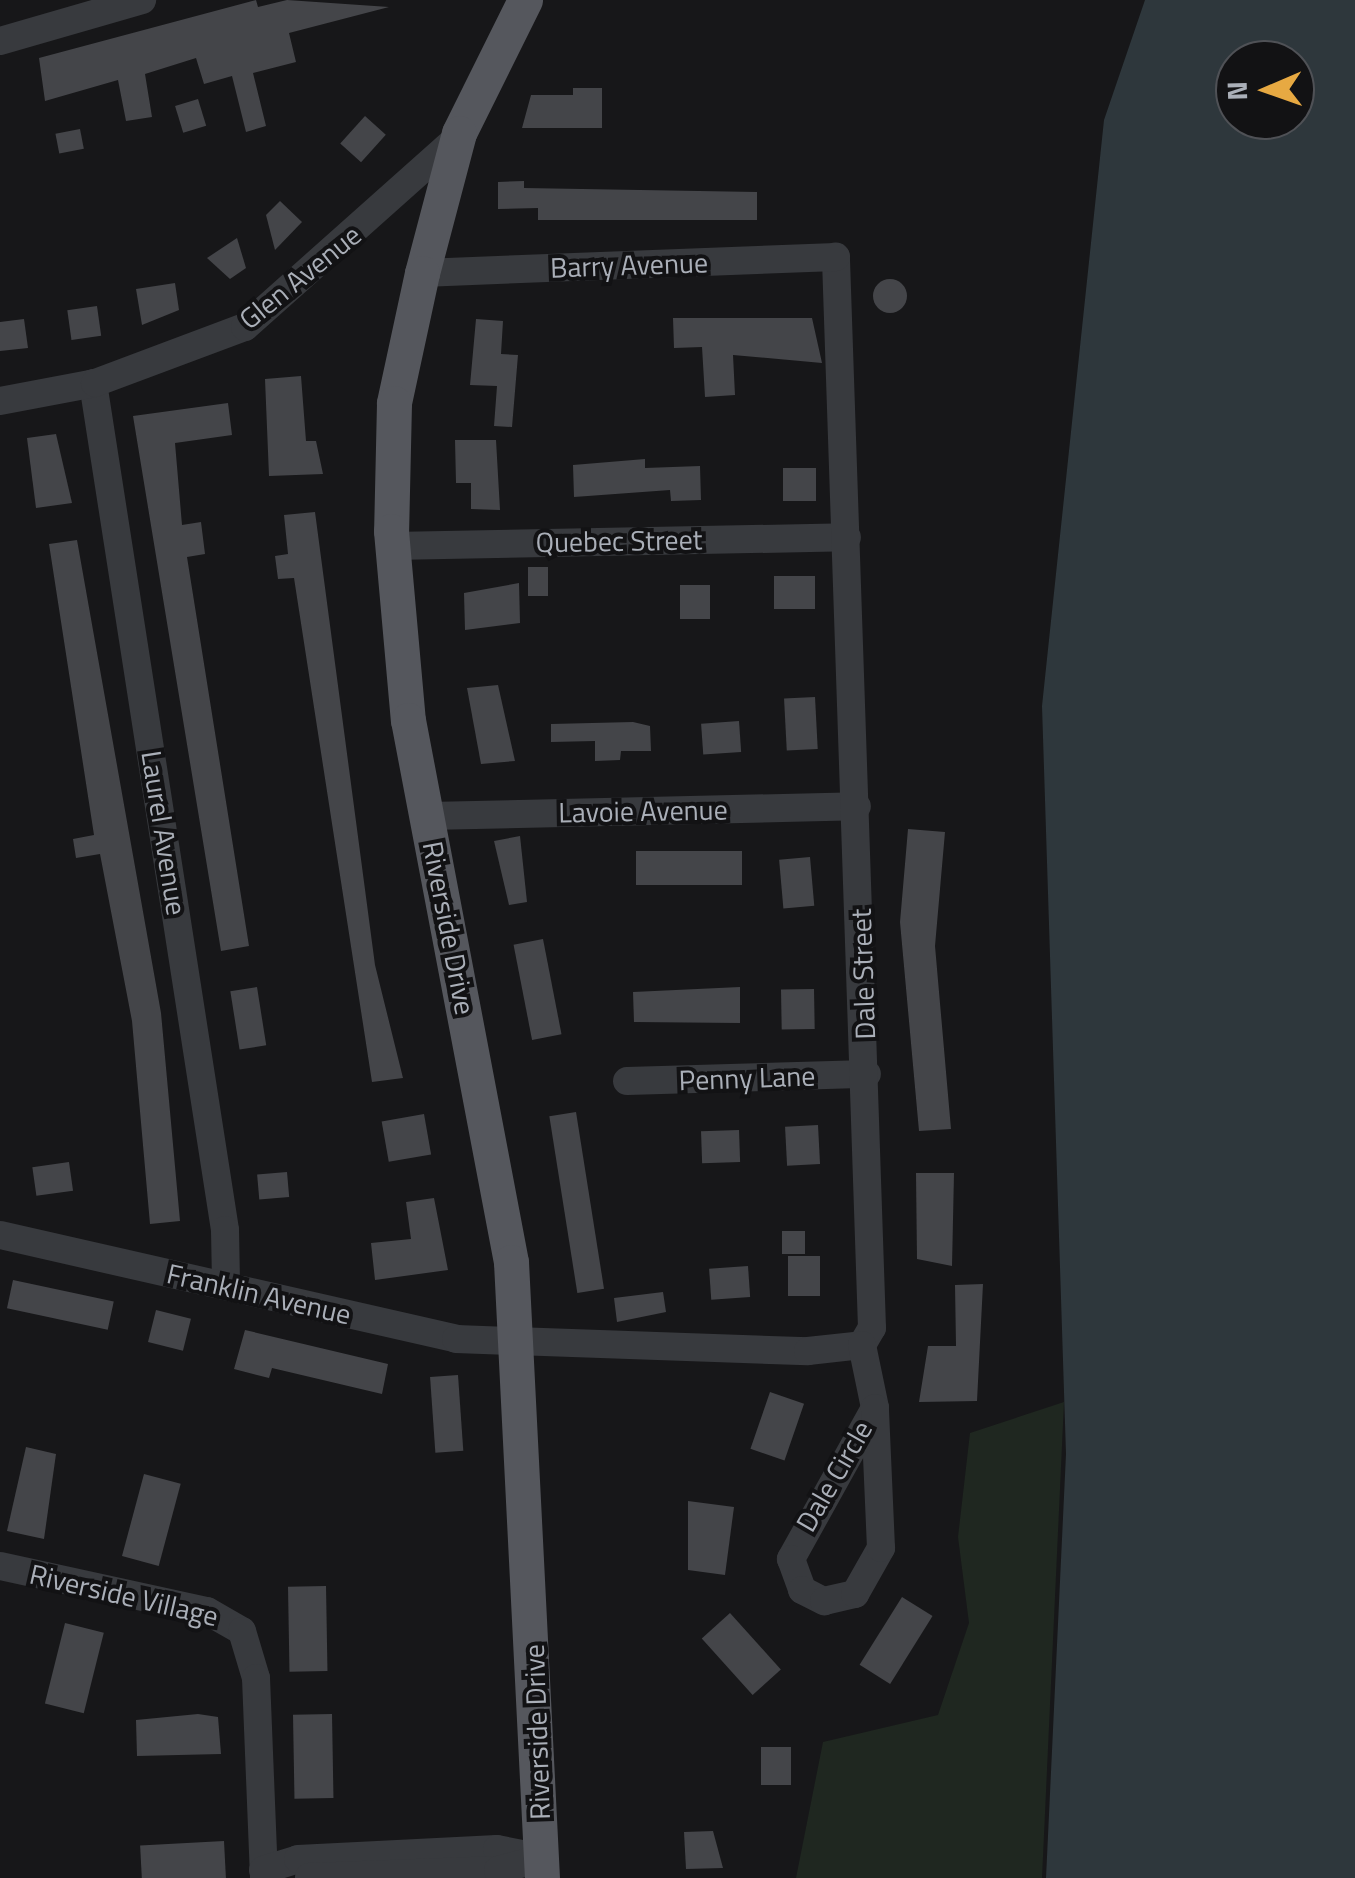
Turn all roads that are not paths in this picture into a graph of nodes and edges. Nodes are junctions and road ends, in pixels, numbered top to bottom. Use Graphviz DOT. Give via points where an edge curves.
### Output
graph roads {
  1 [pos="142,0"];
  2 [pos="525,0"];
  3 [pos="0,40"];
  4 [pos="458,136"];
  5 [pos="836,257"];
  6 [pos="422,272"];
  7 [pos="93,383"];
  8 [pos="0,401"];
  9 [pos="847,537"];
  10 [pos="392,546"];
  11 [pos="857,806"];
  12 [pos="428,816"];
  13 [pos="867,1074"];
  14 [pos="627,1081"];
  15 [pos="0,1234"];
  16 [pos="226,1284"];
  17 [pos="862,1344"];
  18 [pos="519,1346"];
  19 [pos="875,1408"];
  20 [pos="0,1566"];
  21 [pos="542,1868"];
  22 [pos="264,1874"];
  1 -- 3 [label="street"];
  2 -- 4 [label="main road, Riverside Drive"];
  4 -- 6 [label="main road, Riverside Drive"];
  4 -- 7 [label="street, Glen Avenue" via="245,327"];
  5 -- 6 [label="street, Barry Avenue"];
  5 -- 9 [label="street, Dale Street"];
  6 -- 10 [label="main road, Riverside Drive" via="394,403"];
  7 -- 8 [label="street, Glen Avenue"];
  7 -- 16 [label="street, Laurel Avenue" via="225,1230"];
  9 -- 10 [label="street, Quebec Street"];
  9 -- 11 [label="street, Dale Street"];
  10 -- 12 [label="main road, Riverside Drive" via="408,720"];
  11 -- 12 [label="street, Lavoie Avenue"];
  11 -- 13 [label="street, Dale Street"];
  12 -- 18 [label="main road, Riverside Drive" via="497,1168"];
  13 -- 14 [label="street, Penny Lane"];
  13 -- 17 [label="street, Dale Street" via="876,1311"];
  15 -- 16 [label="street, Franklin Avenue"];
  16 -- 18 [label="street, Franklin Avenue"];
  17 -- 18 [label="street"];
  17 -- 19 [label="street, Dale Circle"];
  18 -- 21 [label="main road, Riverside Drive"];
  19 -- 19 [label="street, Dale Circle" via="881,1548 855,1594 824,1601 798,1583 793,1551"];
  20 -- 22 [label="street, Riverside Village" via="207,1611 242,1631 256,1678"];
  21 -- 22 [label="street, Riverside Village"];
}
